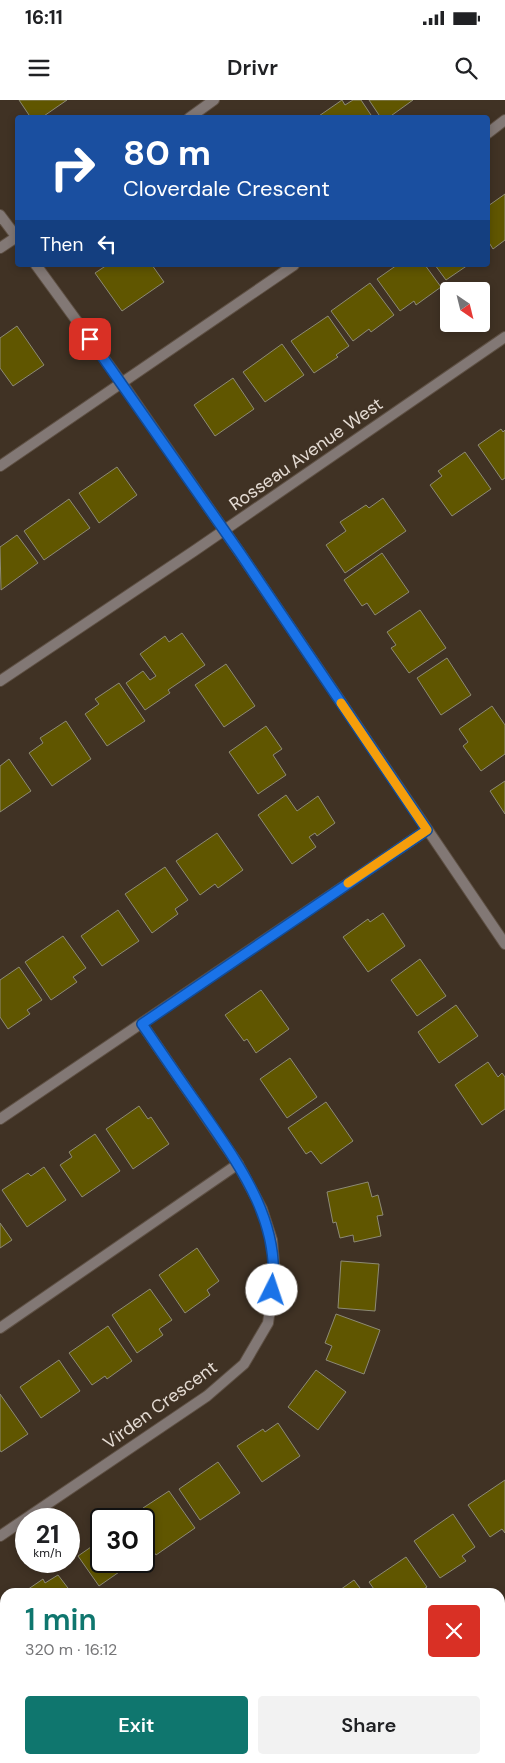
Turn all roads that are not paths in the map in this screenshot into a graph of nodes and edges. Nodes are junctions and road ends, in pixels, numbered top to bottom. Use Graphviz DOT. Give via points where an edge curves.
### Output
graph roads {
  1 [pos="214,100"];
  2 [pos="193,115"];
  3 [pos="505,120"];
  4 [pos="490,131"];
  5 [pos="0,215"];
  6 [pos="15,234"];
  7 [pos="15,238"];
  8 [pos="0,248"];
  9 [pos="37,267"];
  10 [pos="291,267"];
  11 [pos="505,337"];
  12 [pos="122,383"];
  13 [pos="0,466"];
  14 [pos="224,530"];
  15 [pos="0,682"];
  16 [pos="427,830"];
  17 [pos="505,944"];
  18 [pos="142,1024"];
  19 [pos="0,1119"];
  20 [pos="238,1164"];
  21 [pos="0,1328"];
  22 [pos="0,1536"];
  1 -- 2 [label="street"];
  3 -- 4 [label="street"];
  5 -- 6 [label="street"];
  7 -- 8 [label="street"];
  9 -- 12 [label="street"];
  10 -- 12 [label="street"];
  11 -- 14 [label="street, Rosseau Avenue West"];
  12 -- 13 [label="street"];
  12 -- 14 [label="street"];
  14 -- 15 [label="street, Rosseau Avenue West"];
  14 -- 16 [label="street"];
  16 -- 17 [label="street"];
  16 -- 18 [label="street"];
  18 -- 19 [label="street"];
  18 -- 20 [label="street, Virden Crescent"];
  20 -- 21 [label="street"];
  20 -- 22 [label="street, Virden Crescent" via="262,1209 272,1240 275,1274 268,1323 244,1364 207,1396"];
}
